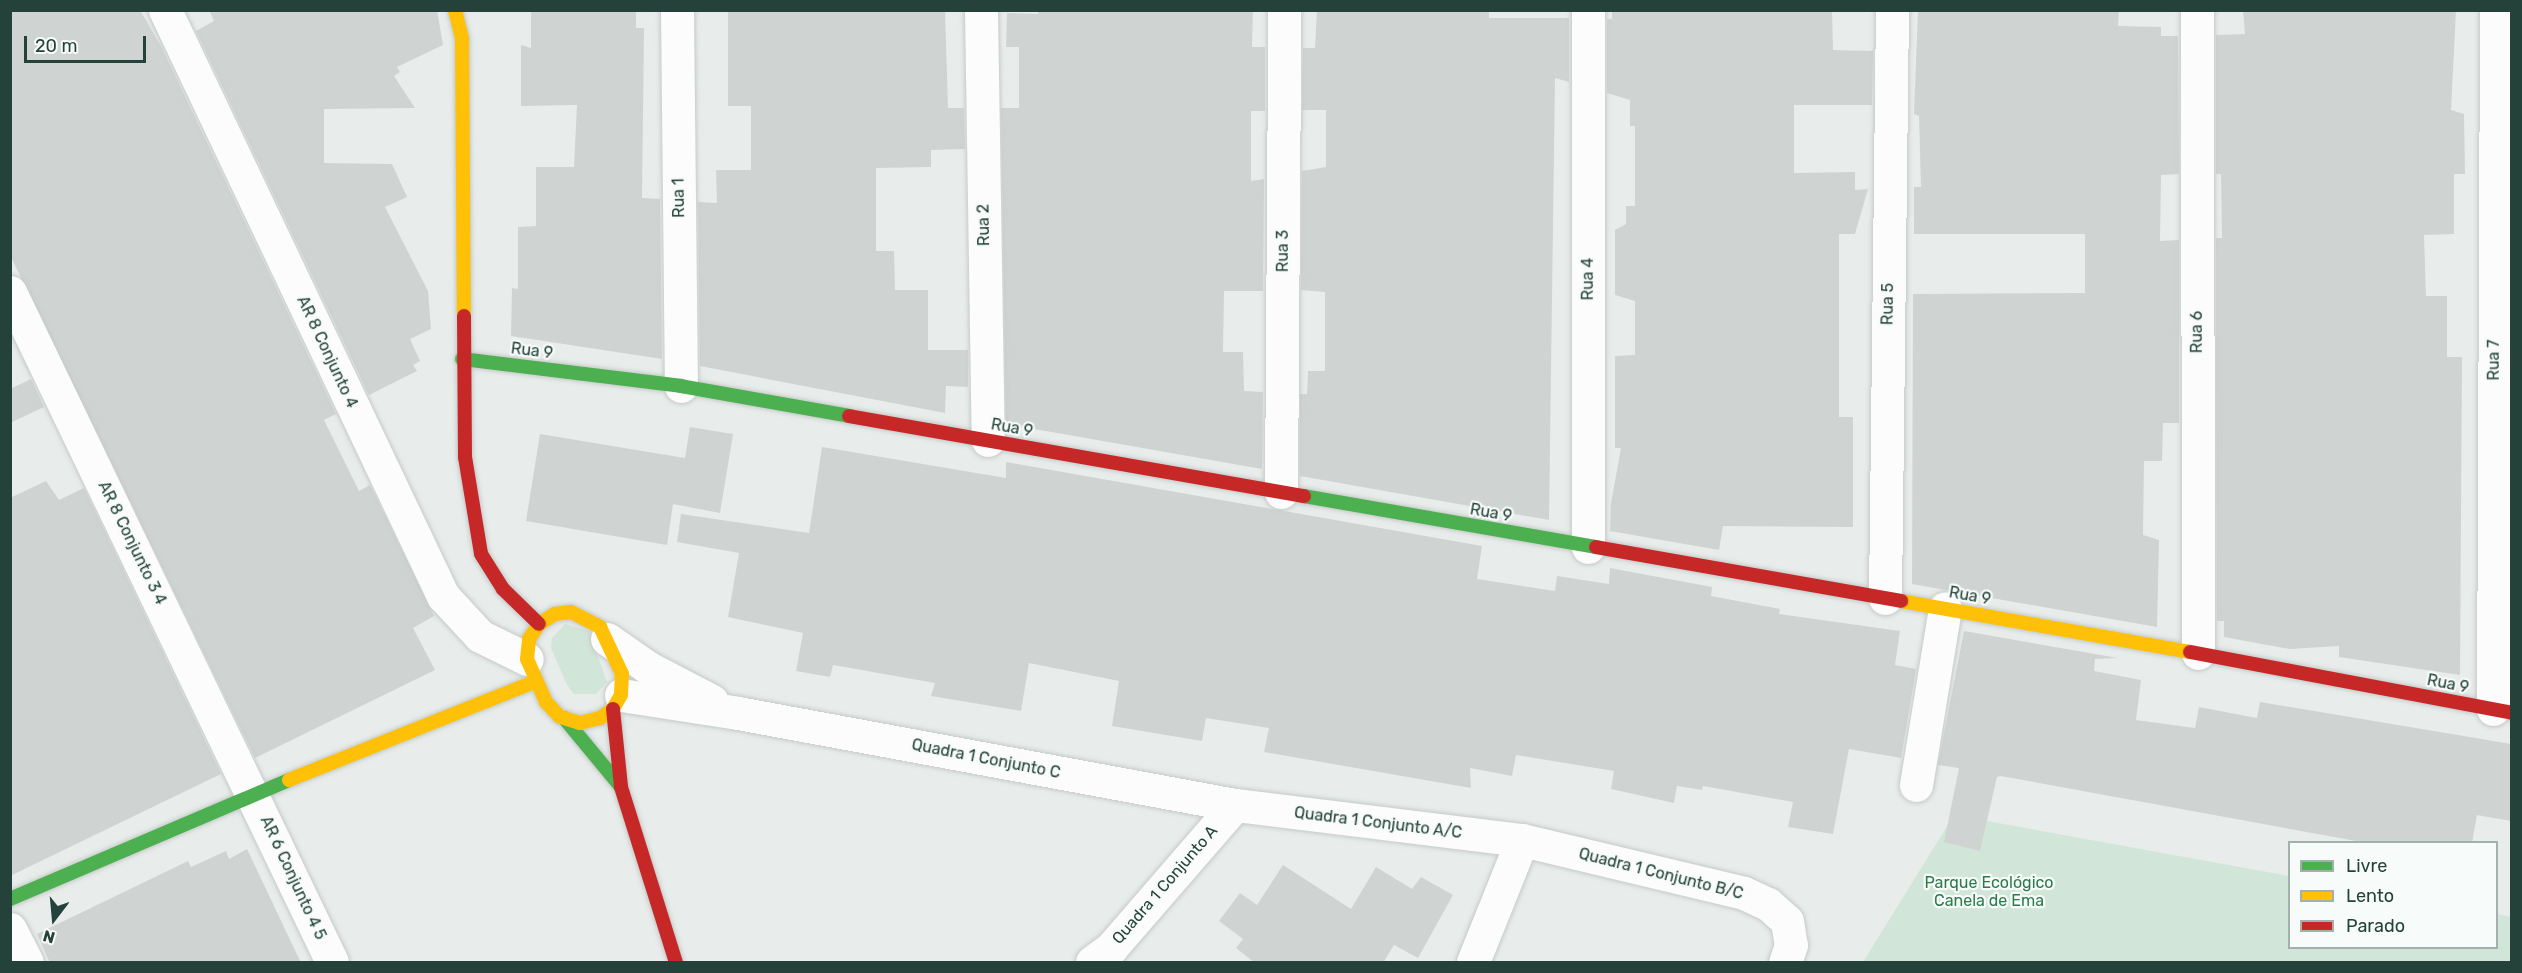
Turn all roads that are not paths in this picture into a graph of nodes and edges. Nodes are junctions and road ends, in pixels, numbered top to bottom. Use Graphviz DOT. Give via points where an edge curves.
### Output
graph roads {
  1 [pos="165,10"];
  2 [pos="455,10"];
  3 [pos="677,10"];
  4 [pos="981,10"];
  5 [pos="1284,10"];
  6 [pos="1588,10"];
  7 [pos="1892,10"];
  8 [pos="2197,10"];
  9 [pos="2496,10"];
  10 [pos="10,292"];
  11 [pos="462,359"];
  12 [pos="681,386"];
  13 [pos="988,440"];
  14 [pos="1281,492"];
  15 [pos="1588,547"];
  16 [pos="1885,598"];
  17 [pos="1945,608"];
  18 [pos="539,624"];
  19 [pos="607,639"];
  20 [pos="2198,653"];
  21 [pos="530,670"];
  22 [pos="617,702"];
  23 [pos="2502,711"];
  24 [pos="738,713"];
  25 [pos="564,718"];
  26 [pos="1916,784"];
  27 [pos="621,787"];
  28 [pos="253,794"];
  29 [pos="1235,805"];
  30 [pos="1522,840"];
  31 [pos="10,899"];
  32 [pos="10,929"];
  33 [pos="27,963"];
  34 [pos="333,963"];
  35 [pos="676,963"];
  36 [pos="1092,963"];
  37 [pos="1473,963"];
  38 [pos="1785,963"];
  1 -- 21 [label="street, AR 8 Conjunto 4" via="443,596 480,636"];
  2 -- 11 [label="street" via="462,39"];
  3 -- 12 [label="street, Rua 1"];
  4 -- 13 [label="street, Rua 2"];
  5 -- 14 [label="street, Rua 3"];
  6 -- 15 [label="street, Rua 4"];
  7 -- 16 [label="street, Rua 5"];
  8 -- 20 [label="street, Rua 6"];
  9 -- 23 [label="street, Rua 7"];
  10 -- 28 [label="street, AR 8 Conjunto 3 4"];
  11 -- 12 [label="street, Rua 9"];
  11 -- 18 [label="street" via="465,457 482,554 503,589"];
  12 -- 13 [label="street, Rua 9"];
  13 -- 14 [label="street, Rua 9"];
  14 -- 15 [label="street, Rua 9"];
  15 -- 16 [label="street, Rua 9"];
  16 -- 17 [label="street, Rua 9"];
  17 -- 20 [label="street, Rua 9"];
  17 -- 26 [label="street"];
  18 -- 19 [label="street" via="555,614 571,612 600,627"];
  18 -- 21 [label="street" via="529,639"];
  19 -- 22 [label="street" via="622,674"];
  19 -- 24 [label="street" via="647,667"];
  20 -- 23 [label="street, Rua 9"];
  21 -- 25 [label="street" via="546,702"];
  21 -- 28 [label="street"];
  22 -- 24 [label="street"];
  22 -- 25 [label="street" via="600,718 580,723"];
  22 -- 27 [label="street"];
  24 -- 29 [label="street, Quadra 1 Conjunto C"];
  25 -- 27 [label="street"];
  27 -- 35 [label="street"];
  28 -- 31 [label="street"];
  28 -- 34 [label="street, AR 6 Conjunto 4 5"];
  29 -- 30 [label="street, Quadra 1 Conjunto A/C"];
  29 -- 36 [label="street, Quadra 1 Conjunto A" via="1111,948"];
  30 -- 37 [label="street"];
  30 -- 38 [label="street, Quadra 1 Conjunto B/C" via="1744,892 1768,904 1787,921 1791,945"];
  32 -- 33 [label="street"];
}
